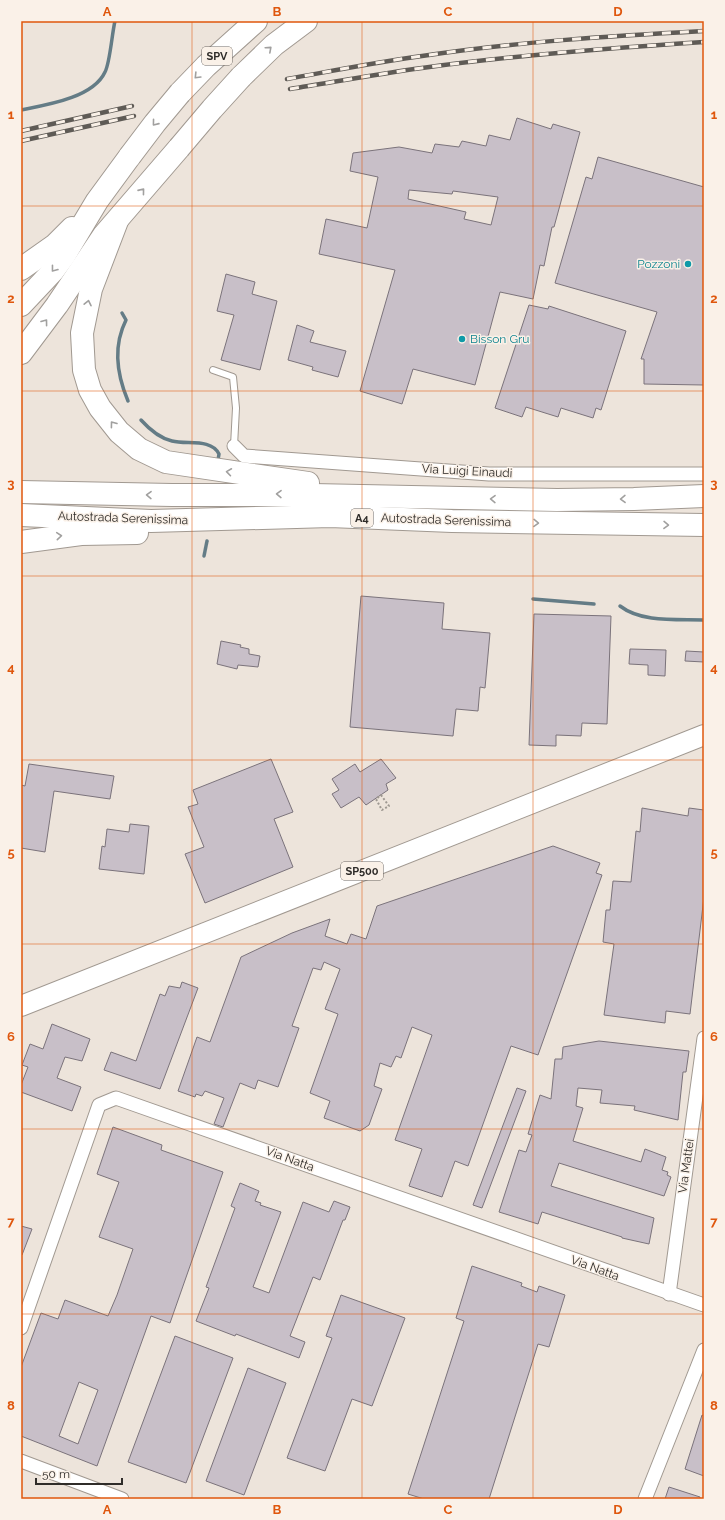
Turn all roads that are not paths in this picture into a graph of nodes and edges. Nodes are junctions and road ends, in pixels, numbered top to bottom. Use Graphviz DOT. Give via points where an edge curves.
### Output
graph roads {
  1 [pos="256,21"];
  2 [pos="306,21"];
  3 [pos="98,201"];
  4 [pos="117,221"];
  5 [pos="21,269"];
  6 [pos="21,305"];
  7 [pos="21,353"];
  8 [pos="214,370"];
  9 [pos="234,446"];
  10 [pos="704,474"];
  11 [pos="21,492"];
  12 [pos="378,496"];
  13 [pos="704,496"];
  14 [pos="21,516"];
  15 [pos="363,518"];
  16 [pos="704,525"];
  17 [pos="21,542"];
  18 [pos="704,735"];
  19 [pos="21,1006"];
  20 [pos="704,1038"];
  21 [pos="669,1294"];
  22 [pos="704,1306"];
  23 [pos="21,1328"];
  24 [pos="704,1350"];
  25 [pos="21,1461"];
  26 [pos="122,1499"];
  27 [pos="644,1499"];
  1 -- 3 [label="highway, SPV, one-way, bridge" via="180,93"];
  4 -- 2 [label="highway, SPV, one-way, bridge" via="241,77 274,44"];
  3 -- 5 [label="highway" via="55,245"];
  3 -- 6 [label="highway, one-way" via="53,271"];
  7 -- 4 [label="highway, one-way" via="104,235"];
  12 -- 4 [label="highway, one-way" via="166,462 139,449 119,432 90,390 82,353 82,333 91,289"];
  8 -- 9 [label="lane" via="233,377 236,408"];
  9 -- 10 [label="street, Via Luigi Einaudi" via="244,456 489,474"];
  12 -- 11 [label="highway, Autostrada Serenissima / A4, one-way"];
  13 -- 12 [label="highway, Autostrada Serenissima / A4, one-way" via="556,500"];
  14 -- 15 [label="highway, Autostrada Serenissima / A4" via="151,521 330,516"];
  15 -- 16 [label="highway, Autostrada Serenissima / A4, one-way"];
  17 -- 15 [label="highway, one-way" via="81,534 290,530"];
  18 -- 19 [label="main road, SP500"];
  20 -- 21 [label="street, Via Mattei"];
  21 -- 22 [label="street, Via Natta"];
  21 -- 23 [label="street, Via Natta" via="116,1098 99,1105"];
  24 -- 27 [label="street"];
  25 -- 26 [label="street"];
}
